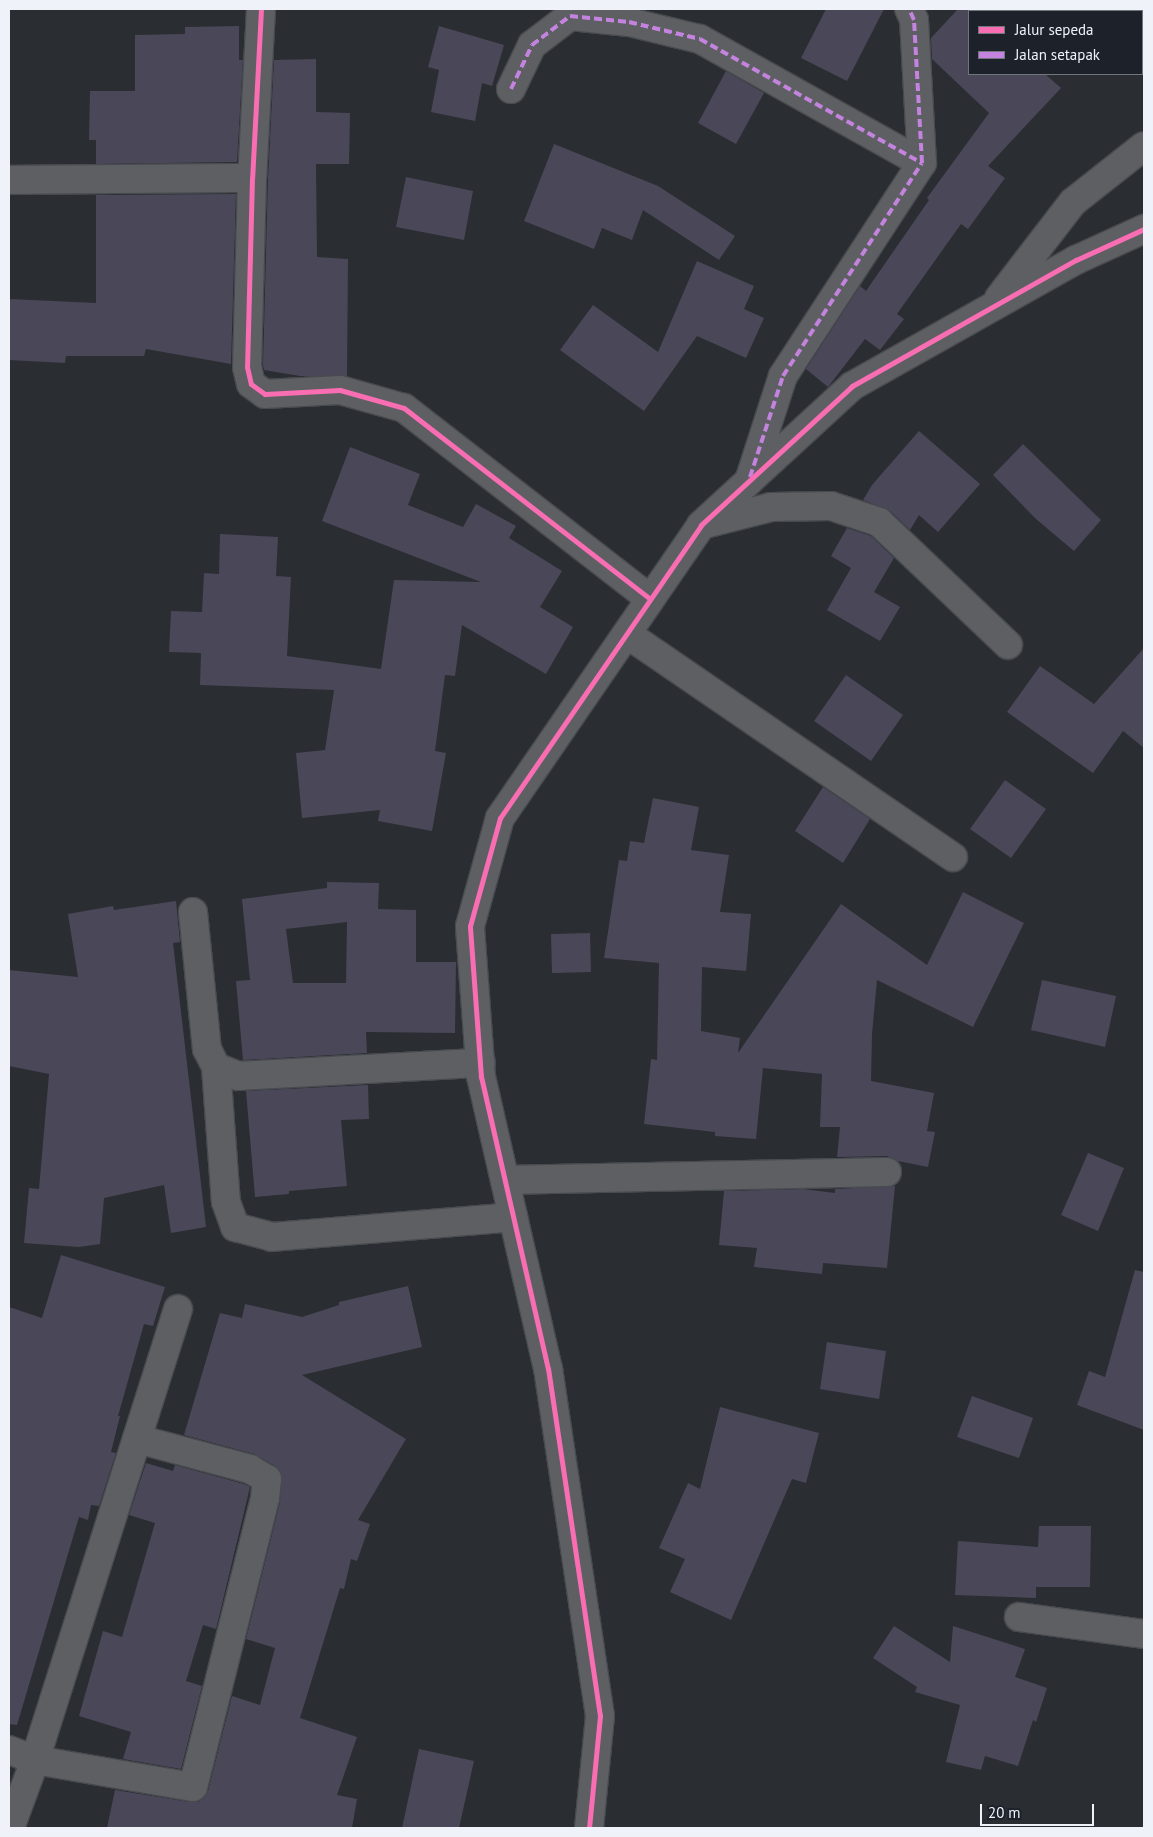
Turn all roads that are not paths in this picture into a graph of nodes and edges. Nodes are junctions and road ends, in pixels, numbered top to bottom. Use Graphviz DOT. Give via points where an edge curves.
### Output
graph roads {
  1 [pos="262,9"];
  2 [pos="909,9"];
  3 [pos="510,89"];
  4 [pos="1144,146"];
  5 [pos="922,163"];
  6 [pos="252,178"];
  7 [pos="9,183"];
  8 [pos="1144,229"];
  9 [pos="992,308"];
  10 [pos="748,482"];
  11 [pos="701,525"];
  12 [pos="650,599"];
  13 [pos="627,634"];
  14 [pos="1008,644"];
  15 [pos="953,857"];
  16 [pos="193,912"];
  17 [pos="481,1062"];
  18 [pos="216,1067"];
  19 [pos="887,1172"];
  20 [pos="505,1180"];
  21 [pos="513,1217"];
  22 [pos="178,1309"];
  23 [pos="137,1439"];
  24 [pos="1019,1617"];
  25 [pos="1144,1634"];
  26 [pos="9,1750"];
  27 [pos="34,1760"];
  28 [pos="10,1828"];
  29 [pos="589,1828"];
  1 -- 6 [label="street"];
  2 -- 5 [label="street" via="914,20"];
  3 -- 5 [label="street" via="532,45 570,16 630,22 700,39"];
  4 -- 9 [label="street" via="1073,202"];
  5 -- 10 [label="street" via="783,376"];
  6 -- 7 [label="street"];
  6 -- 12 [label="street" via="247,366 251,384 265,394 340,390 404,408"];
  8 -- 9 [label="street" via="1076,260"];
  9 -- 10 [label="street" via="852,386"];
  10 -- 11 [label="street"];
  11 -- 12 [label="street"];
  11 -- 14 [label="street" via="771,507 831,506 878,522"];
  12 -- 13 [label="street"];
  13 -- 15 [label="street"];
  13 -- 17 [label="street" via="500,818 470,926"];
  16 -- 18 [label="street" via="207,1049"];
  17 -- 18 [label="street" via="238,1076"];
  17 -- 20 [label="street" via="481,1077"];
  18 -- 21 [label="street" via="226,1202 235,1227 272,1237"];
  19 -- 20 [label="street"];
  20 -- 21 [label="street"];
  21 -- 29 [label="street" via="548,1369 600,1716"];
  22 -- 23 [label="street"];
  23 -- 27 [label="street"];
  23 -- 27 [label="street" via="250,1469 267,1479 193,1787"];
  24 -- 25 [label="street"];
  26 -- 27 [label="street"];
  27 -- 28 [label="street"];
}
